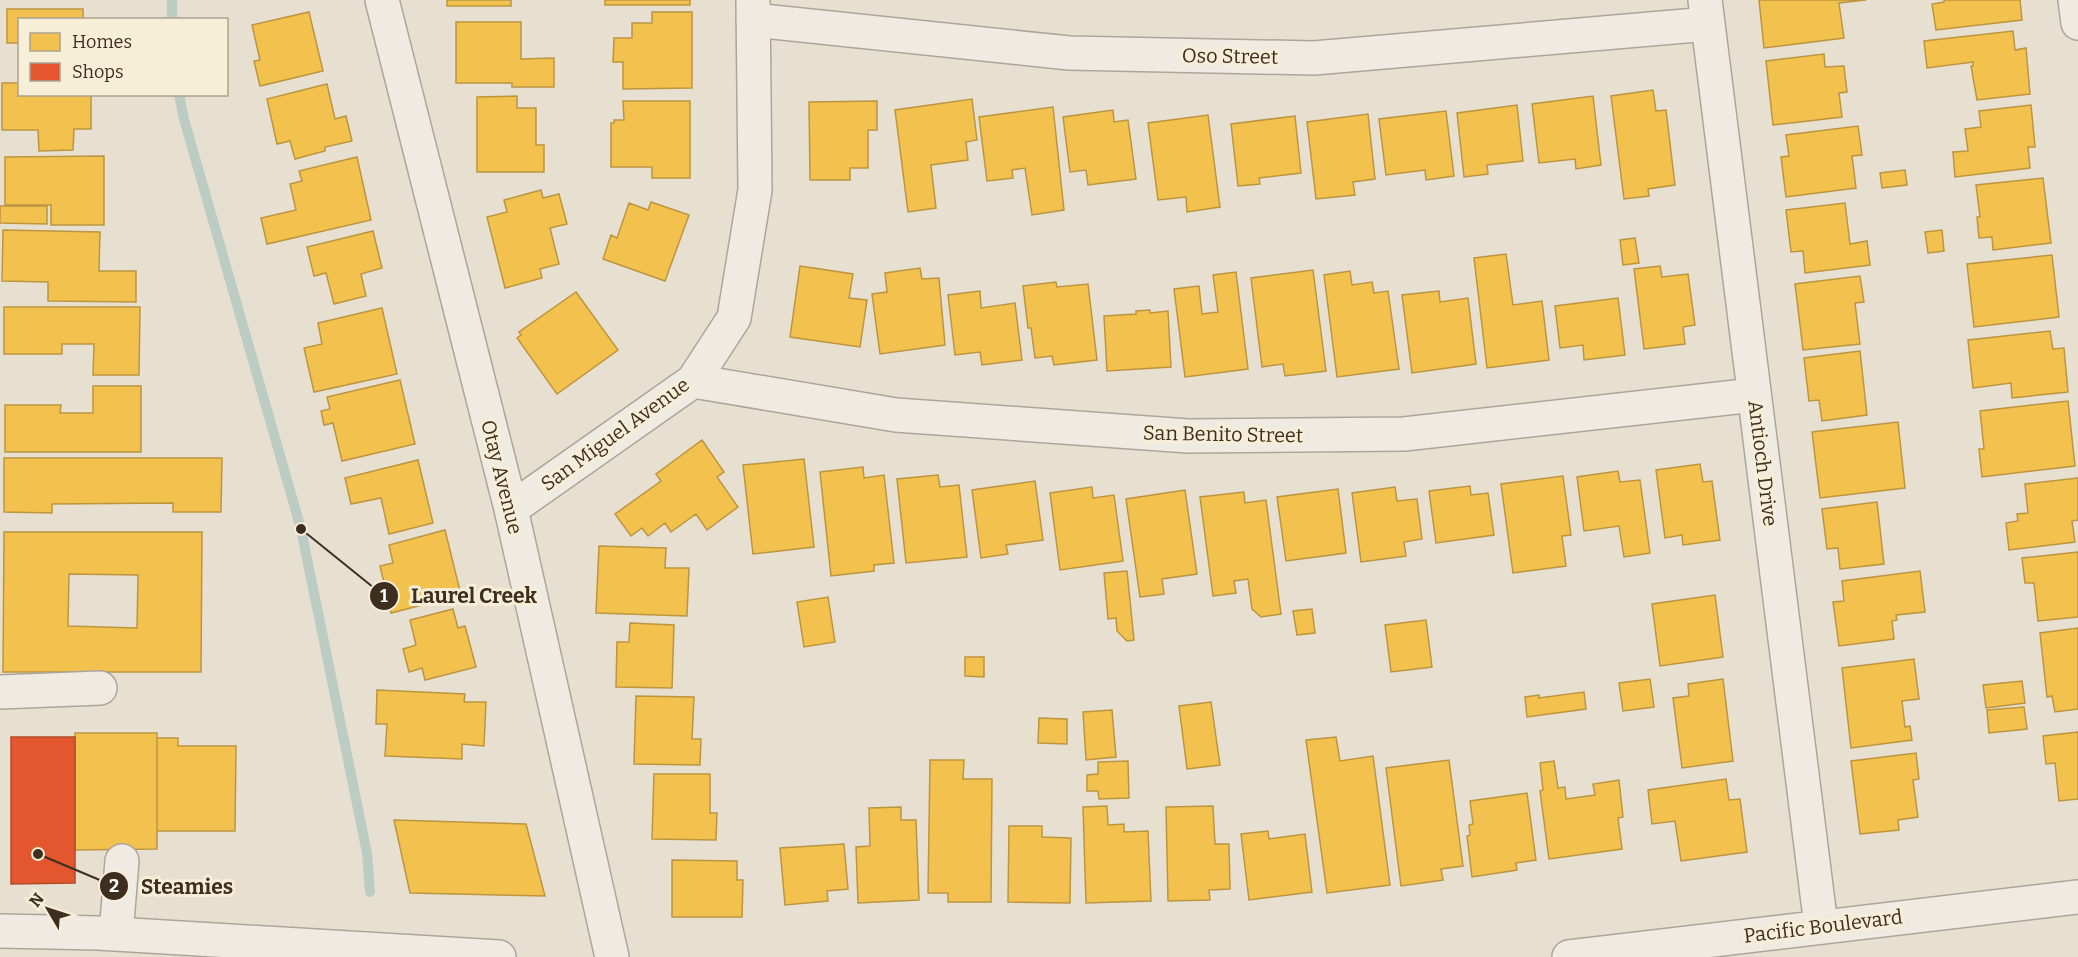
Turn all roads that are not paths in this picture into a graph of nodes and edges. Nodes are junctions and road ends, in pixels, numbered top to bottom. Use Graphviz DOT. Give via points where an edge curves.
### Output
graph roads {
  1 [pos="382,0"];
  2 [pos="2075,0"];
  3 [pos="753,10"];
  4 [pos="1706,12"];
  5 [pos="2078,24"];
  6 [pos="693,381"];
  7 [pos="1754,395"];
  8 [pos="511,509"];
  9 [pos="100,688"];
  10 [pos="0,692"];
  11 [pos="122,861"];
  12 [pos="2078,897"];
  13 [pos="1821,926"];
  14 [pos="0,931"];
  15 [pos="116,934"];
  16 [pos="499,957"];
  17 [pos="612,957"];
  18 [pos="1569,957"];
  1 -- 8 [label="street, Otay Avenue"];
  2 -- 5 [label="street"];
  3 -- 4 [label="street, Oso Street" via="1069,53 1314,58"];
  3 -- 6 [label="street, San Miguel Avenue" via="755,190 734,318"];
  4 -- 7 [label="street, Antioch Drive"];
  6 -- 7 [label="street, San Benito Street" via="896,415 1188,436 1404,434"];
  6 -- 8 [label="street, San Miguel Avenue"];
  7 -- 13 [label="street, Antioch Drive"];
  8 -- 17 [label="street, Otay Avenue"];
  9 -- 10 [label="street"];
  11 -- 15 [label="street"];
  12 -- 13 [label="street, Pacific Boulevard"];
  13 -- 18 [label="street, Pacific Boulevard"];
  14 -- 15 [label="street"];
  15 -- 16 [label="street"];
}
